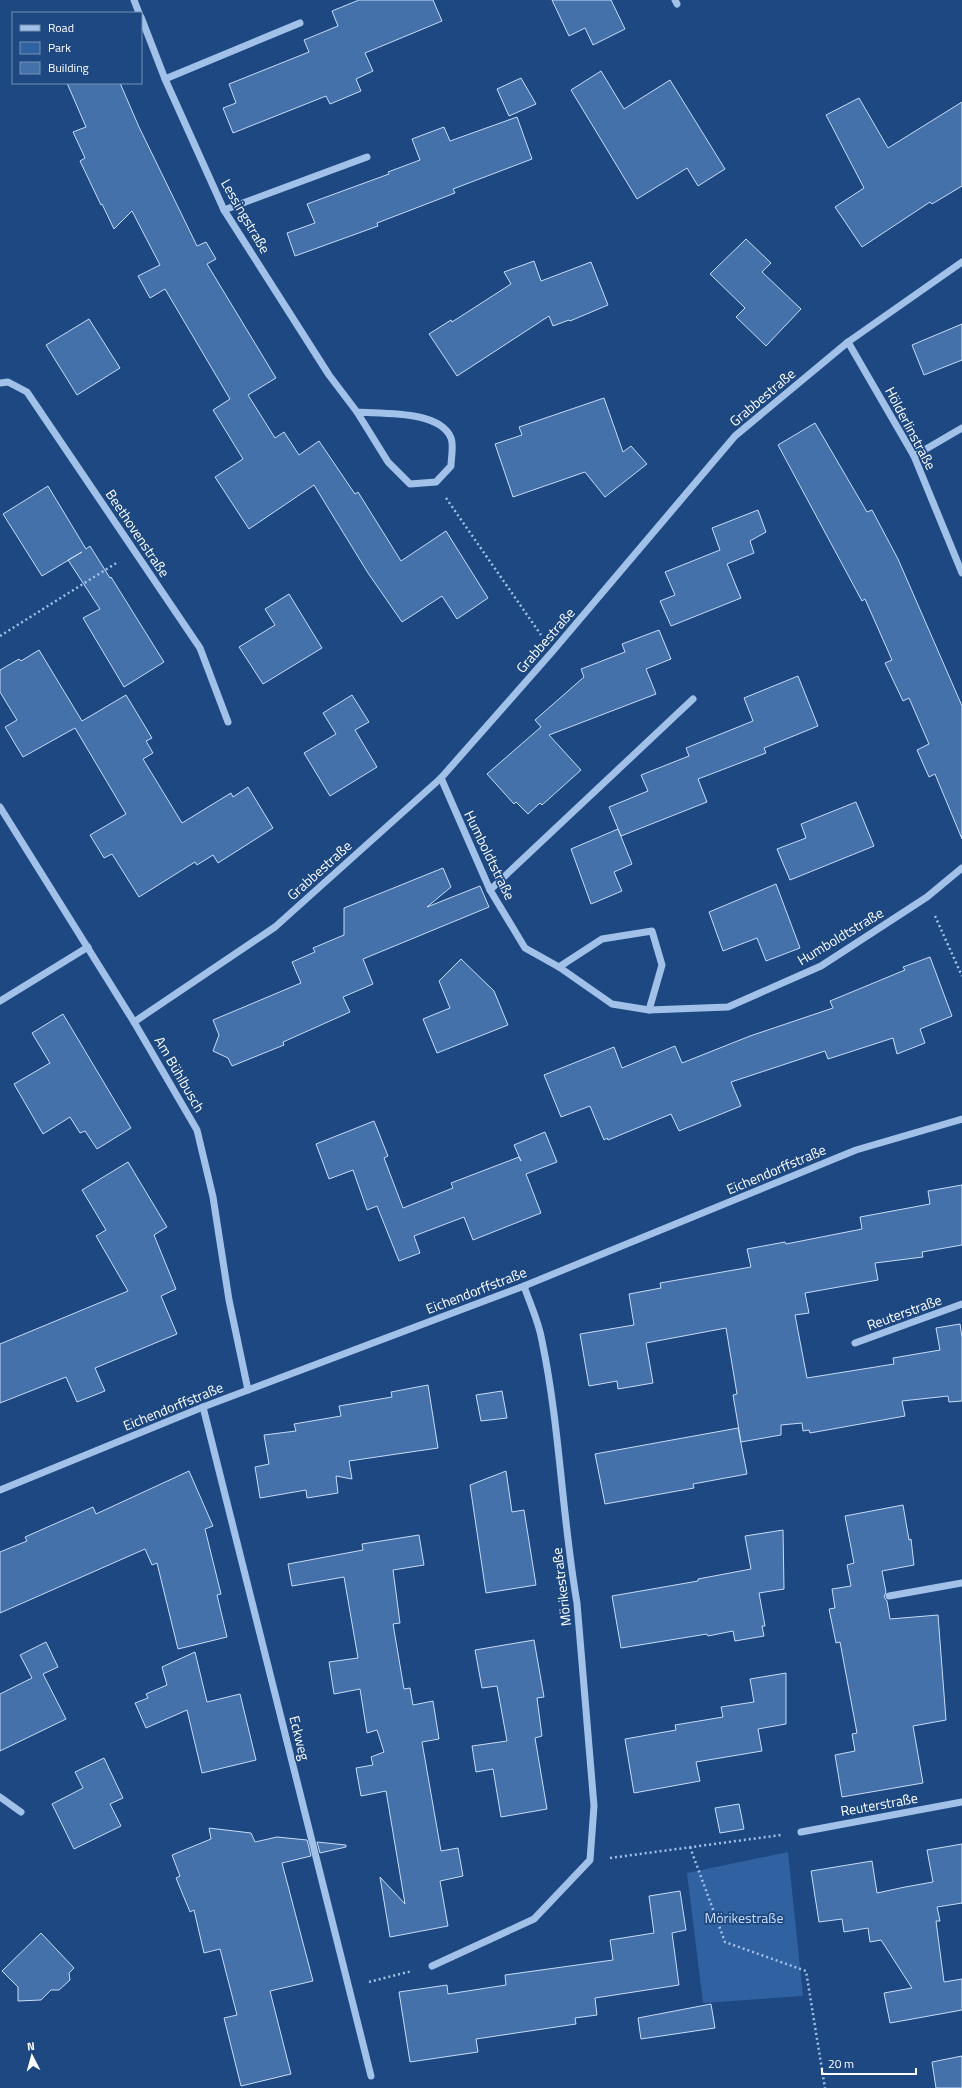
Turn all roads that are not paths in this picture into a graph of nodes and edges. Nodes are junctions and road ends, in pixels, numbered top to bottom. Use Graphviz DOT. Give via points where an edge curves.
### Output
graph roads {
  1 [pos="134,0"];
  2 [pos="140,12"];
  3 [pos="142,20"];
  4 [pos="300,23"];
  5 [pos="165,79"];
  6 [pos="367,157"];
  7 [pos="224,210"];
  8 [pos="962,262"];
  9 [pos="848,342"];
  10 [pos="0,383"];
  11 [pos="357,412"];
  12 [pos="962,428"];
  13 [pos="914,456"];
  14 [pos="959,559"];
  15 [pos="962,574"];
  16 [pos="693,699"];
  17 [pos="228,722"];
  18 [pos="441,778"];
  19 [pos="0,806"];
  20 [pos="962,868"];
  21 [pos="490,890"];
  22 [pos="88,947"];
  23 [pos="559,967"];
  24 [pos="0,1001"];
  25 [pos="649,1010"];
  26 [pos="134,1022"];
  27 [pos="962,1119"];
  28 [pos="524,1286"];
  29 [pos="962,1304"];
  30 [pos="855,1343"];
  31 [pos="248,1390"];
  32 [pos="204,1407"];
  33 [pos="0,1490"];
  34 [pos="962,1583"];
  35 [pos="889,1596"];
  36 [pos="0,1797"];
  37 [pos="962,1802"];
  38 [pos="21,1812"];
  39 [pos="801,1832"];
  40 [pos="432,1966"];
  41 [pos="371,2076"];
  1 -- 2 [label="street"];
  3 -- 5 [label="street, Lessingstraße"];
  4 -- 5 [label="street"];
  5 -- 7 [label="street, Lessingstraße"];
  6 -- 7 [label="street"];
  7 -- 11 [label="street, Lessingstraße" via="329,375"];
  8 -- 9 [label="street, Grabbestraße"];
  9 -- 13 [label="street, Hölderlinstraße"];
  9 -- 18 [label="street, Grabbestraße" via="735,436 552,652"];
  10 -- 17 [label="street, Beethovenstraße" via="8,382 27,392 200,648"];
  11 -- 11 [label="street, Lessingstraße" via="422,417 439,423 451,438 452,466 436,482 410,484 388,462"];
  12 -- 13 [label="street"];
  13 -- 14 [label="street, Hölderlinstraße"];
  14 -- 15 [label="street, Hölderlinstraße"];
  16 -- 21 [label="street"];
  18 -- 21 [label="street, Humboldtstraße"];
  18 -- 26 [label="street, Grabbestraße" via="275,927"];
  19 -- 22 [label="street, Am Bühlbusch"];
  20 -- 25 [label="street, Humboldtstraße" via="927,897 821,966 728,1007"];
  21 -- 23 [label="street, Humboldtstraße" via="525,948"];
  22 -- 24 [label="street"];
  22 -- 26 [label="street, Am Bühlbusch"];
  23 -- 25 [label="street, Humboldtstraße" via="612,1004"];
  23 -- 25 [label="street" via="602,939 652,931 662,965"];
  26 -- 31 [label="street, Am Bühlbusch" via="197,1130 213,1197 229,1300"];
  27 -- 28 [label="street, Eichendorffstraße" via="856,1150"];
  28 -- 31 [label="street, Eichendorffstraße"];
  28 -- 40 [label="street, Mörikestraße" via="542,1339 557,1434 577,1603 594,1806 590,1860 534,1919"];
  29 -- 30 [label="street, Reuterstraße"];
  31 -- 32 [label="street, Eichendorffstraße"];
  32 -- 33 [label="street, Eichendorffstraße"];
  32 -- 41 [label="street, Eckweg"];
  34 -- 35 [label="street"];
  36 -- 38 [label="street"];
  37 -- 39 [label="street, Reuterstraße"];
}
